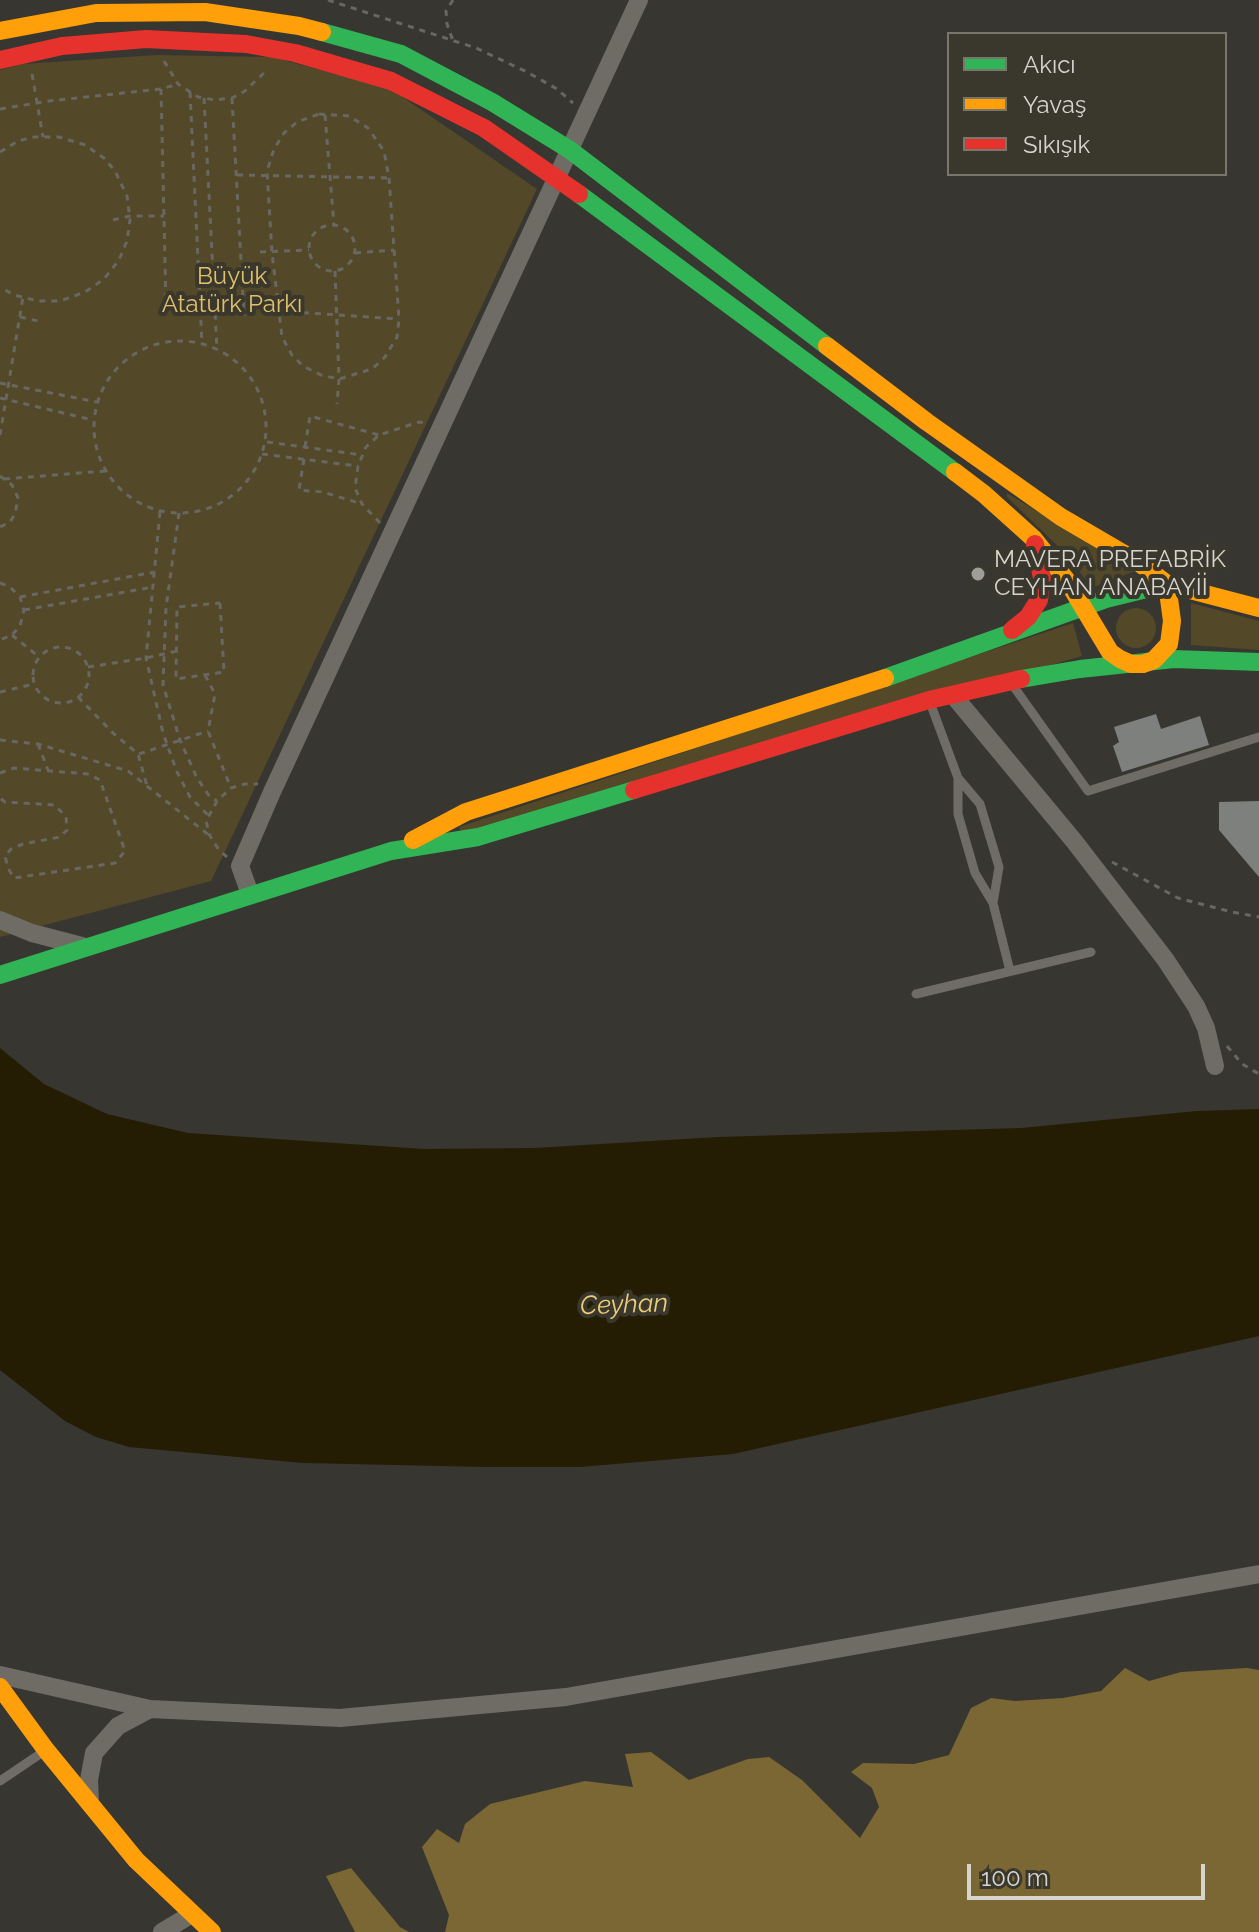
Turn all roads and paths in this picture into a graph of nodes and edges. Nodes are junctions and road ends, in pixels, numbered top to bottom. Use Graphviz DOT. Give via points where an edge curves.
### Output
graph roads {
  1 [pos="328,0"];
  2 [pos="453,0"];
  3 [pos="639,0"];
  4 [pos="0,31"];
  5 [pos="453,41"];
  6 [pos="28,52"];
  7 [pos="162,53"];
  8 [pos="0,60"];
  9 [pos="259,63"];
  10 [pos="178,84"];
  11 [pos="161,89"];
  12 [pos="190,92"];
  13 [pos="204,98"];
  14 [pos="232,98"];
  15 [pos="38,103"];
  16 [pos="0,109"];
  17 [pos="325,115"];
  18 [pos="584,119"];
  19 [pos="43,137"];
  20 [pos="570,150"];
  21 [pos="0,152"];
  22 [pos="237,175"];
  23 [pos="267,176"];
  24 [pos="331,177"];
  25 [pos="556,177"];
  26 [pos="389,178"];
  27 [pos="130,216"];
  28 [pos="164,216"];
  29 [pos="113,220"];
  30 [pos="334,225"];
  31 [pos="309,250"];
  32 [pos="394,250"];
  33 [pos="260,252"];
  34 [pos="272,253"];
  35 [pos="355,253"];
  36 [pos="335,271"];
  37 [pos="0,287"];
  38 [pos="23,297"];
  39 [pos="166,306"];
  40 [pos="277,311"];
  41 [pos="336,315"];
  42 [pos="244,316"];
  43 [pos="20,317"];
  44 [pos="399,319"];
  45 [pos="38,321"];
  46 [pos="202,344"];
  47 [pos="217,350"];
  48 [pos="339,379"];
  49 [pos="0,383"];
  50 [pos="8,385"];
  51 [pos="0,398"];
  52 [pos="6,399"];
  53 [pos="97,402"];
  54 [pos="337,404"];
  55 [pos="93,420"];
  56 [pos="441,424"];
  57 [pos="0,435"];
  58 [pos="379,435"];
  59 [pos="266,442"];
  60 [pos="305,447"];
  61 [pos="261,454"];
  62 [pos="362,455"];
  63 [pos="304,459"];
  64 [pos="358,466"];
  65 [pos="105,471"];
  66 [pos="2,478"];
  67 [pos="362,504"];
  68 [pos="160,512"];
  69 [pos="179,513"];
  70 [pos="0,527"];
  71 [pos="390,534"];
  72 [pos="1034,539"];
  73 [pos="155,572"];
  74 [pos="0,583"];
  75 [pos="1167,584"];
  76 [pos="153,587"];
  77 [pos="20,597"];
  78 [pos="1084,606"];
  79 [pos="1259,608"];
  80 [pos="24,610"];
  81 [pos="12,635"];
  82 [pos="0,640"];
  83 [pos="995,640"];
  84 [pos="177,651"];
  85 [pos="164,654"];
  86 [pos="39,657"];
  87 [pos="146,658"];
  88 [pos="1259,662"];
  89 [pos="1143,664"];
  90 [pos="88,667"];
  91 [pos="205,675"];
  92 [pos="1010,681"];
  93 [pos="34,684"];
  94 [pos="0,692"];
  95 [pos="953,695"];
  96 [pos="78,697"];
  97 [pos="929,700"];
  98 [pos="208,731"];
  99 [pos="1259,737"];
  100 [pos="0,740"];
  101 [pos="180,740"];
  102 [pos="38,744"];
  103 [pos="167,745"];
  104 [pos="138,754"];
  105 [pos="48,771"];
  106 [pos="0,773"];
  107 [pos="958,778"];
  108 [pos="147,786"];
  109 [pos="231,788"];
  110 [pos="272,792"];
  111 [pos="0,798"];
  112 [pos="217,801"];
  113 [pos="209,816"];
  114 [pos="210,836"];
  115 [pos="391,851"];
  116 [pos="1109,860"];
  117 [pos="240,866"];
  118 [pos="250,894"];
  119 [pos="993,903"];
  120 [pos="1259,917"];
  121 [pos="0,920"];
  122 [pos="85,947"];
  123 [pos="1091,952"];
  124 [pos="1010,971"];
  125 [pos="0,975"];
  126 [pos="916,994"];
  127 [pos="1206,1028"];
  128 [pos="1215,1066"];
  129 [pos="1259,1074"];
  130 [pos="1259,1574"];
  131 [pos="0,1675"];
  132 [pos="0,1687"];
  133 [pos="150,1709"];
  134 [pos="46,1750"];
  135 [pos="0,1781"];
  136 [pos="90,1803"];
  137 [pos="192,1914"];
  138 [pos="162,1932"];
  139 [pos="212,1932"];
  1 -- 5 [label="path"];
  2 -- 5 [label="path" via="446,11"];
  3 -- 18 [label="street"];
  4 -- 20 [label="main road" via="96,13 150,11 205,12 299,26 401,54"];
  5 -- 18 [label="path" via="557,89"];
  6 -- 8 [label="main road"];
  6 -- 15 [label="path"];
  6 -- 25 [label="main road" via="158,39 295,53 391,81 438,103"];
  7 -- 10 [label="path"];
  9 -- 14 [label="path" via="273,65"];
  10 -- 11 [label="path"];
  10 -- 12 [label="path"];
  11 -- 15 [label="path"];
  11 -- 28 [label="path"];
  12 -- 13 [label="path"];
  12 -- 46 [label="path"];
  13 -- 14 [label="path"];
  13 -- 47 [label="path"];
  14 -- 22 [label="path"];
  15 -- 16 [label="path"];
  15 -- 19 [label="path"];
  17 -- 23 [label="path" via="297,122 284,133"];
  17 -- 24 [label="path"];
  17 -- 26 [label="path" via="349,116 368,128 384,151"];
  18 -- 20 [label="street"];
  19 -- 21 [label="path" via="18,141"];
  19 -- 27 [label="path" via="85,145 104,158 127,196"];
  20 -- 25 [label="street"];
  20 -- 75 [label="main road" via="927,422"];
  22 -- 23 [label="path"];
  22 -- 42 [label="path"];
  23 -- 24 [label="path"];
  23 -- 34 [label="path"];
  24 -- 26 [label="path"];
  24 -- 30 [label="path"];
  25 -- 56 [label="street"];
  25 -- 72 [label="main road" via="926,450"];
  26 -- 32 [label="path"];
  27 -- 28 [label="path"];
  27 -- 29 [label="path"];
  27 -- 38 [label="path" via="127,241 104,279 60,301"];
  28 -- 39 [label="path"];
  30 -- 31 [label="path" via="316,232"];
  30 -- 35 [label="path" via="353,237"];
  31 -- 34 [label="path"];
  31 -- 36 [label="path" via="318,267"];
  32 -- 35 [label="path"];
  32 -- 44 [label="path"];
  33 -- 34 [label="path"];
  34 -- 40 [label="path"];
  35 -- 36 [label="path" via="350,263"];
  36 -- 41 [label="path"];
  37 -- 38 [label="path"];
  38 -- 43 [label="path"];
  40 -- 41 [label="path"];
  40 -- 48 [label="path" via="292,355 303,366"];
  41 -- 44 [label="path"];
  41 -- 48 [label="path"];
  43 -- 45 [label="path"];
  43 -- 50 [label="path"];
  44 -- 48 [label="path" via="397,337 385,357 372,369"];
  46 -- 47 [label="path"];
  46 -- 53 [label="path" via="150,346 131,355 108,378"];
  47 -- 59 [label="path" via="254,381 263,403"];
  48 -- 54 [label="path"];
  49 -- 50 [label="path"];
  50 -- 52 [label="path"];
  50 -- 53 [label="path"];
  51 -- 52 [label="path"];
  52 -- 55 [label="path"];
  52 -- 57 [label="path"];
  53 -- 55 [label="path"];
  55 -- 65 [label="path" via="95,451"];
  56 -- 58 [label="path" via="419,422"];
  56 -- 71 [label="street"];
  58 -- 60 [label="path" via="310,416"];
  58 -- 62 [label="path"];
  59 -- 60 [label="path"];
  59 -- 61 [label="path"];
  60 -- 62 [label="path"];
  61 -- 63 [label="path"];
  61 -- 69 [label="path" via="253,475 235,495 214,508"];
  62 -- 64 [label="path"];
  63 -- 64 [label="path"];
  63 -- 67 [label="path" via="299,490"];
  64 -- 67 [label="path" via="355,488"];
  65 -- 66 [label="path"];
  65 -- 68 [label="path" via="135,502"];
  66 -- 70 [label="path" via="17,493 18,508"];
  67 -- 71 [label="path"];
  68 -- 69 [label="path"];
  68 -- 73 [label="path"];
  69 -- 85 [label="path"];
  71 -- 110 [label="street"];
  72 -- 78 [label="main road"];
  72 -- 83 [label="main road" via="1041,566 1039,600 1022,623"];
  73 -- 76 [label="path"];
  73 -- 77 [label="path"];
  74 -- 77 [label="path"];
  75 -- 78 [label="main road"];
  75 -- 79 [label="main road"];
  75 -- 89 [label="main road" via="1173,633 1163,653"];
  76 -- 80 [label="path"];
  76 -- 87 [label="path"];
  77 -- 80 [label="path"];
  78 -- 83 [label="main road"];
  78 -- 89 [label="main road" via="1120,659"];
  80 -- 81 [label="path"];
  81 -- 82 [label="path"];
  81 -- 86 [label="path"];
  83 -- 115 [label="main road" via="466,812"];
  84 -- 85 [label="path"];
  84 -- 91 [label="path" via="176,679"];
  84 -- 91 [label="path" via="177,607 220,603 224,672"];
  85 -- 87 [label="path"];
  85 -- 101 [label="path" via="163,685"];
  86 -- 90 [label="path" via="56,647 71,648"];
  86 -- 93 [label="path"];
  87 -- 90 [label="path"];
  87 -- 103 [label="path"];
  88 -- 89 [label="main road" via="1200,659"];
  89 -- 92 [label="main road"];
  90 -- 96 [label="path" via="87,686"];
  91 -- 98 [label="path" via="215,694"];
  92 -- 95 [label="main road"];
  92 -- 99 [label="lane" via="1088,791"];
  93 -- 94 [label="path"];
  93 -- 96 [label="path" via="52,702"];
  95 -- 97 [label="main road"];
  95 -- 127 [label="street" via="1165,959"];
  96 -- 104 [label="path"];
  97 -- 107 [label="lane"];
  97 -- 115 [label="main road" via="478,837"];
  98 -- 101 [label="path"];
  98 -- 109 [label="path"];
  100 -- 102 [label="path"];
  101 -- 103 [label="path"];
  101 -- 112 [label="path" via="197,778"];
  102 -- 105 [label="path"];
  102 -- 108 [label="path" via="128,771"];
  103 -- 104 [label="path"];
  103 -- 113 [label="path" via="190,797"];
  104 -- 108 [label="path"];
  105 -- 106 [label="path" via="14,768"];
  105 -- 111 [label="path" via="100,780 125,851 115,863 14,878 5,856 23,844 60,837 67,830 66,817 55,805"];
  107 -- 119 [label="lane" via="958,814 975,873"];
  107 -- 119 [label="lane" via="980,804 999,867"];
  108 -- 114 [label="path"];
  109 -- 110 [label="path" via="261,784"];
  109 -- 112 [label="path"];
  110 -- 117 [label="street"];
  112 -- 113 [label="path"];
  113 -- 114 [label="path"];
  114 -- 117 [label="path"];
  115 -- 118 [label="main road"];
  116 -- 120 [label="path" via="1178,898"];
  117 -- 118 [label="street"];
  118 -- 122 [label="main road"];
  119 -- 124 [label="lane"];
  121 -- 122 [label="street"];
  122 -- 125 [label="main road"];
  123 -- 124 [label="lane"];
  124 -- 126 [label="lane"];
  127 -- 128 [label="street"];
  127 -- 129 [label="path"];
  130 -- 133 [label="street" via="566,1697 340,1718"];
  131 -- 133 [label="street"];
  132 -- 134 [label="main road"];
  133 -- 136 [label="street" via="118,1726 94,1753"];
  134 -- 135 [label="lane"];
  134 -- 136 [label="main road"];
  136 -- 137 [label="main road" via="136,1860"];
  137 -- 138 [label="street"];
  137 -- 139 [label="main road"];
}
